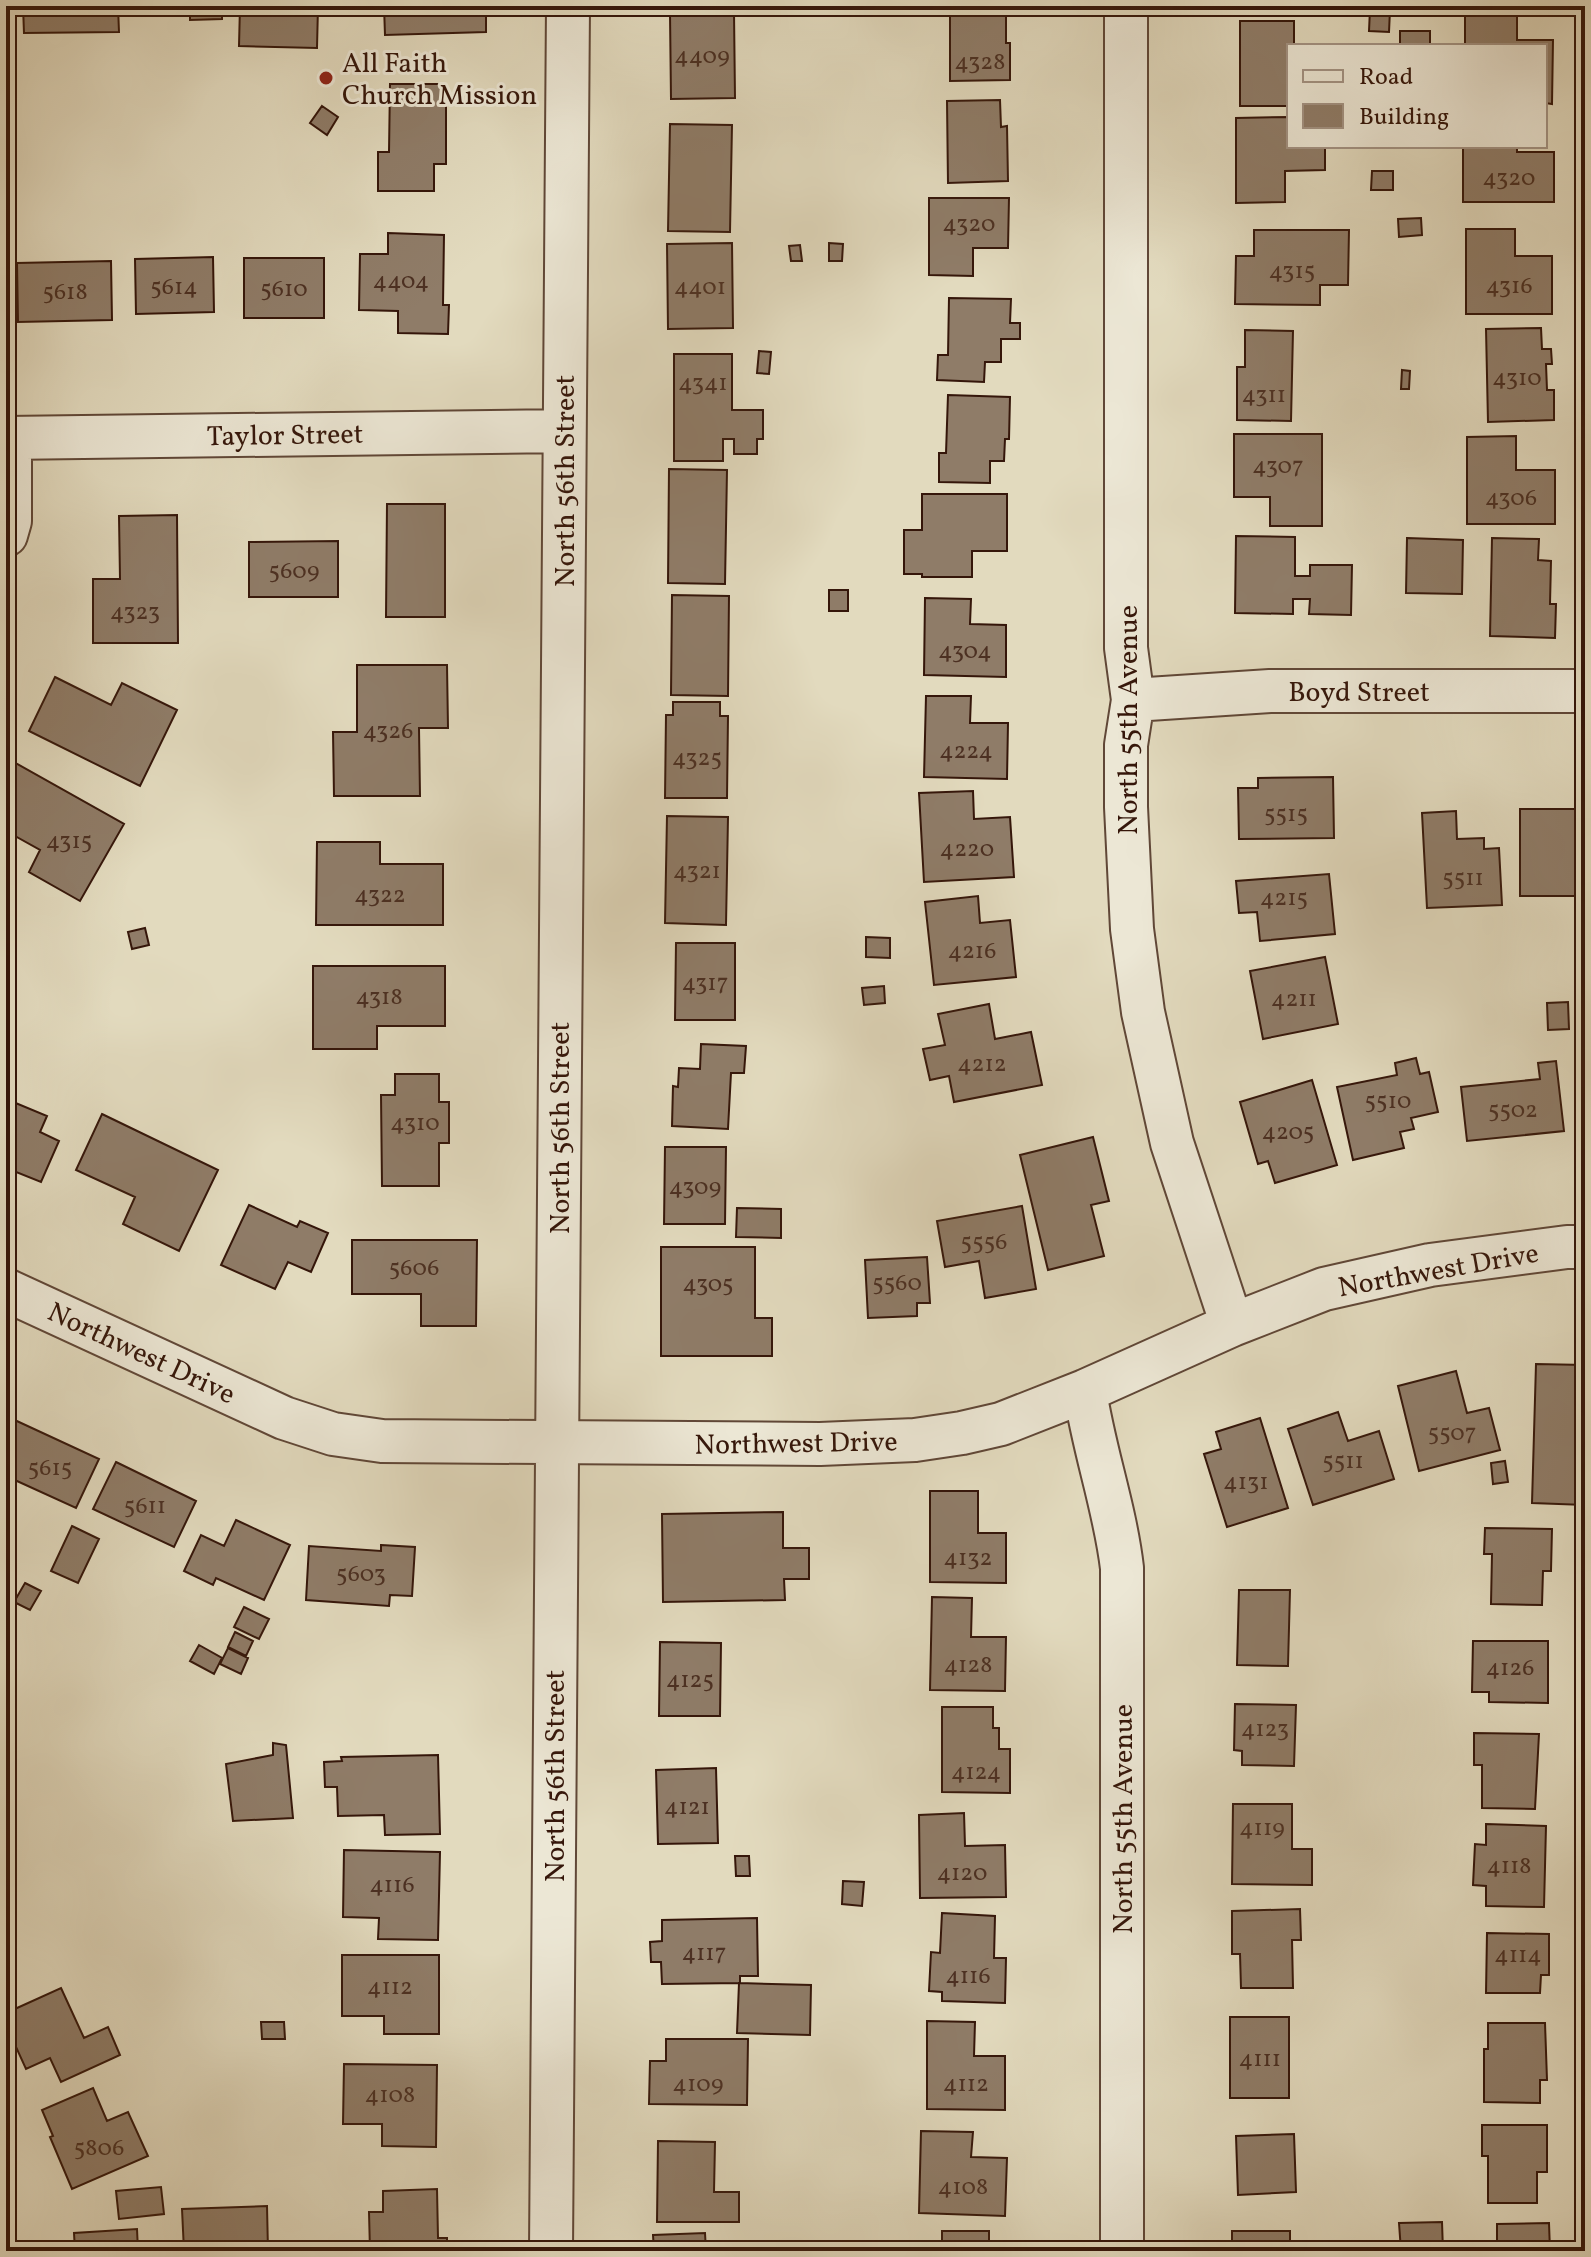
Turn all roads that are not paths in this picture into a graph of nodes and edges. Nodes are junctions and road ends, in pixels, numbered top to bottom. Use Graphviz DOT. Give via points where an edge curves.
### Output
graph roads {
  1 [pos="568,6"];
  2 [pos="1126,6"];
  3 [pos="564,431"];
  4 [pos="8,438"];
  5 [pos="6,535"];
  6 [pos="1585,691"];
  7 [pos="1133,700"];
  8 [pos="1585,1247"];
  9 [pos="6,1290"];
  10 [pos="1232,1325"];
  11 [pos="1085,1391"];
  12 [pos="556,1442"];
  13 [pos="551,2251"];
  14 [pos="1122,2251"];
  1 -- 3 [label="street, North 56th Street"];
  2 -- 7 [label="street, North 55th Avenue" via="1126,648"];
  3 -- 4 [label="street, Taylor Street"];
  3 -- 12 [label="street, North 56th Street"];
  4 -- 5 [label="street"];
  6 -- 7 [label="street, Boyd Street" via="1270,691"];
  7 -- 10 [label="street, North 55th Avenue" via="1126,745 1126,807 1132,929 1143,1012 1172,1143"];
  8 -- 10 [label="street, Northwest Drive" via="1430,1265 1324,1289"];
  9 -- 12 [label="street, Northwest Drive" via="284,1418 333,1434 382,1441"];
  10 -- 11 [label="street, Northwest Drive"];
  11 -- 12 [label="street, Northwest Drive" via="1001,1424 915,1440"];
  11 -- 14 [label="street, North 55th Avenue" via="1122,1568"];
  12 -- 13 [label="street, North 56th Street"];
}
